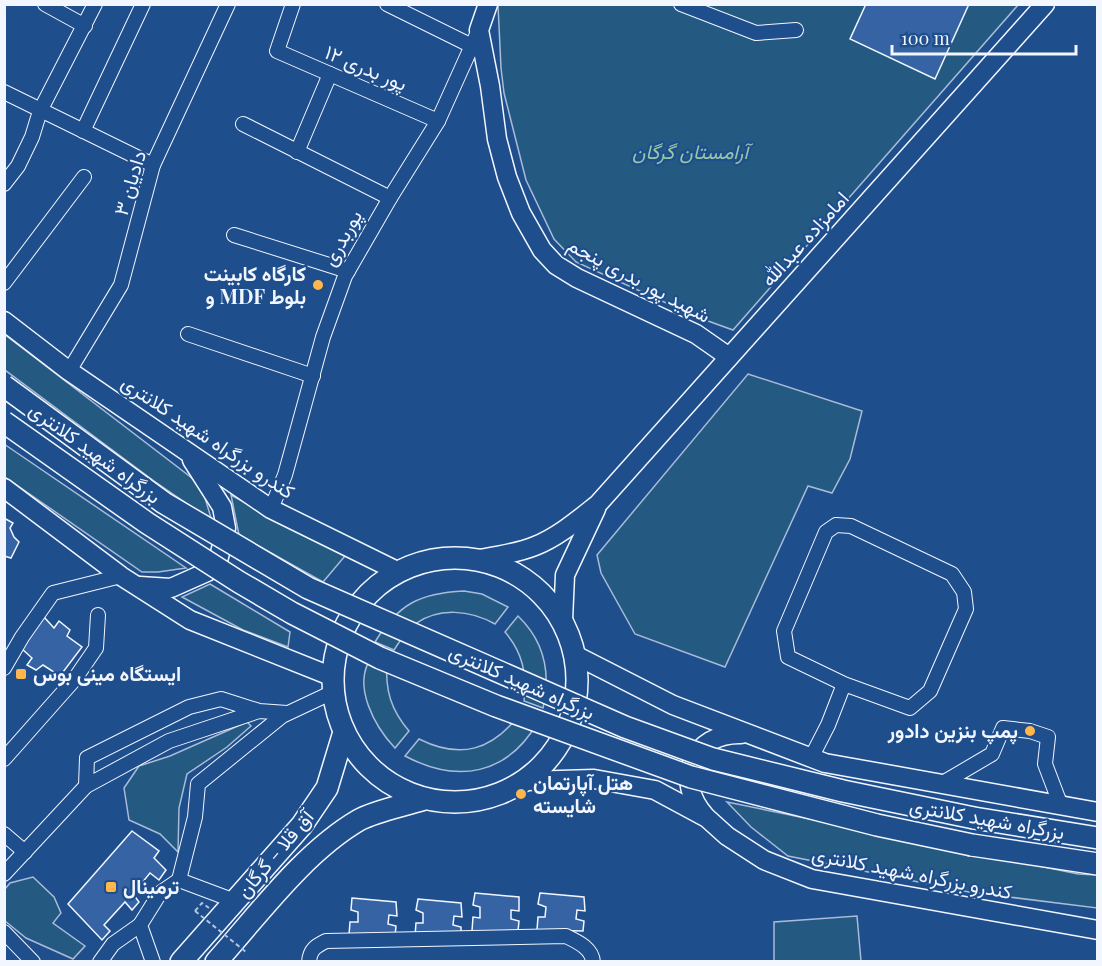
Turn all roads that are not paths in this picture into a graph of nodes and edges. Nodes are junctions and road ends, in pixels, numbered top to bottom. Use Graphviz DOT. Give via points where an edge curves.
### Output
graph roads {
  1 [pos="45,4"];
  2 [pos="95,4"];
  3 [pos="143,4"];
  4 [pos="228,4"];
  5 [pos="293,4"];
  6 [pos="387,4"];
  7 [pos="488,4"];
  8 [pos="681,4"];
  9 [pos="1045,4"];
  10 [pos="85,26"];
  11 [pos="796,30"];
  12 [pos="475,38"];
  13 [pos="330,74"];
  14 [pos="4,93"];
  15 [pos="40,111"];
  16 [pos="438,121"];
  17 [pos="243,124"];
  18 [pos="83,131"];
  19 [pos="297,152"];
  20 [pos="153,165"];
  21 [pos="84,177"];
  22 [pos="4,184"];
  23 [pos="390,198"];
  24 [pos="234,235"];
  25 [pos="348,271"];
  26 [pos="4,283"];
  27 [pos="4,321"];
  28 [pos="188,334"];
  29 [pos="729,357"];
  30 [pos="69,371"];
  31 [pos="313,376"];
  32 [pos="4,387"];
  33 [pos="4,422"];
  34 [pos="186,451"];
  35 [pos="4,488"];
  36 [pos="598,504"];
  37 [pos="271,509"];
  38 [pos="480,560"];
  39 [pos="397,571"];
  40 [pos="121,576"];
  41 [pos="138,586"];
  42 [pos="98,615"];
  43 [pos="563,620"];
  44 [pos="577,656"];
  45 [pos="4,668"];
  46 [pos="844,684"];
  47 [pos="333,685"];
  48 [pos="259,711"];
  49 [pos="287,714"];
  50 [pos="345,732"];
  51 [pos="746,735"];
  52 [pos="811,758"];
  53 [pos="4,759"];
  54 [pos="526,781"];
  55 [pos="941,784"];
  56 [pos="86,786"];
  57 [pos="424,799"];
  58 [pos="1061,806"];
  59 [pos="1098,812"];
  60 [pos="707,818"];
  61 [pos="4,834"];
  62 [pos="1098,838"];
  63 [pos="25,852"];
  64 [pos="1098,864"];
  65 [pos="4,874"];
  66 [pos="179,880"];
  67 [pos="235,901"];
  68 [pos="140,925"];
  69 [pos="1098,930"];
  70 [pos="4,932"];
  71 [pos="34,960"];
  72 [pos="100,962"];
  73 [pos="153,962"];
  74 [pos="181,962"];
  75 [pos="216,962"];
  76 [pos="309,962"];
  77 [pos="593,962"];
  1 -- 10 [label="street"];
  2 -- 10 [label="street"];
  3 -- 18 [label="street"];
  4 -- 20 [label="street, دادیان ۳"];
  5 -- 13 [label="street, پور بدری ۱۲" via="278,51"];
  6 -- 12 [label="street"];
  7 -- 12 [label="main road, پوربدری"];
  8 -- 11 [label="street" via="756,33"];
  9 -- 29 [label="main road, امامزاده عبدالله"];
  10 -- 15 [label="street"];
  12 -- 16 [label="street, پوربدری"];
  12 -- 29 [label="main road, شهید پور بدری پنجم" via="490,86 507,177 542,250 556,266 696,334"];
  13 -- 16 [label="street, پور بدری ۱۲"];
  13 -- 19 [label="street"];
  14 -- 15 [label="street"];
  15 -- 18 [label="street"];
  15 -- 22 [label="street" via="18,166"];
  16 -- 23 [label="street, پوربدری"];
  17 -- 19 [label="street"];
  18 -- 20 [label="street"];
  19 -- 23 [label="street"];
  20 -- 30 [label="street, دادیان ۳" via="121,285"];
  21 -- 26 [label="street"];
  23 -- 25 [label="street, پوربدری"];
  24 -- 25 [label="street"];
  25 -- 31 [label="street, پوربدری"];
  27 -- 30 [label="main road, کندرو بزرگراه شهید کلانتری"];
  28 -- 31 [label="street"];
  29 -- 36 [label="main road, امامزاده عبدالله"];
  30 -- 34 [label="main road, کندرو بزرگراه شهید کلانتری"];
  31 -- 37 [label="street, پوربدری" via="285,475"];
  32 -- 62 [label="highway, بزرگراه شهید کلانتری, bridge" via="164,503 308,588 626,727 713,759 843,791"];
  33 -- 64 [label="highway, بزرگراه شهید کلانتری, bridge" via="147,523 292,613 380,658 496,706 690,777 877,825 972,845"];
  34 -- 37 [label="main road, کندرو بزرگراه شهید کلانتری"];
  34 -- 41 [label="main road" via="222,507 226,528 219,557 207,572 171,588"];
  35 -- 40 [label="main road"];
  36 -- 38 [label="main road, امامزاده عبدالله" via="536,546"];
  36 -- 43 [label="main road, امامزاده عبدالله" via="565,575"];
  37 -- 39 [label="main road, کندرو بزرگراه شهید کلانتری"];
  38 -- 39 [label="highway" via="432,559"];
  38 -- 43 [label="highway" via="499,565 530,582"];
  39 -- 47 [label="highway" via="370,591 346,622 333,663"];
  40 -- 41 [label="main road"];
  40 -- 45 [label="street" via="53,593"];
  41 -- 47 [label="main road" via="190,620"];
  42 -- 53 [label="street" via="96,648 74,680"];
  43 -- 44 [label="highway"];
  44 -- 51 [label="main road" via="673,705"];
  44 -- 54 [label="highway" via="577,702 552,756"];
  46 -- 46 [label="street" via="788,657 784,631 826,532 836,525 851,526 952,574 964,592 966,609 930,691 910,708"];
  46 -- 52 [label="street"];
  47 -- 49 [label="street"];
  47 -- 50 [label="highway"];
  48 -- 49 [label="street"];
  48 -- 56 [label="street" via="169,741"];
  48 -- 56 [label="street" via="221,699 189,706 87,758"];
  49 -- 66 [label="street" via="198,784 195,817"];
  50 -- 57 [label="highway" via="369,767 394,786"];
  50 -- 67 [label="highway, آق قلا - گرگان" via="327,788 302,825"];
  51 -- 52 [label="main road"];
  51 -- 60 [label="main road" via="728,734 711,740 697,752 690,769 689,787 695,804"];
  52 -- 55 [label="main road"];
  54 -- 57 [label="highway" via="479,801"];
  54 -- 60 [label="main road, کندرو بزرگراه شهید کلانتری" via="594,779 655,790"];
  55 -- 58 [label="main road"];
  55 -- 58 [label="street" via="992,754 1003,728 1030,731 1048,737 1045,764"];
  56 -- 63 [label="street"];
  57 -- 75 [label="highway, آق قلا - گرگان" via="361,819 330,840"];
  58 -- 59 [label="main road"];
  60 -- 69 [label="main road, کندرو بزرگراه شهید کلانتری" via="764,860 812,879"];
  61 -- 63 [label="street"];
  63 -- 65 [label="street"];
  66 -- 67 [label="street"];
  66 -- 68 [label="street" via="160,893"];
  67 -- 74 [label="highway, آق قلا - گرگان"];
  68 -- 72 [label="street" via="112,944"];
  68 -- 73 [label="street"];
  70 -- 71 [label="street"];
  76 -- 77 [label="street" via="310,952 326,941 566,936 583,945 593,956"];
}
